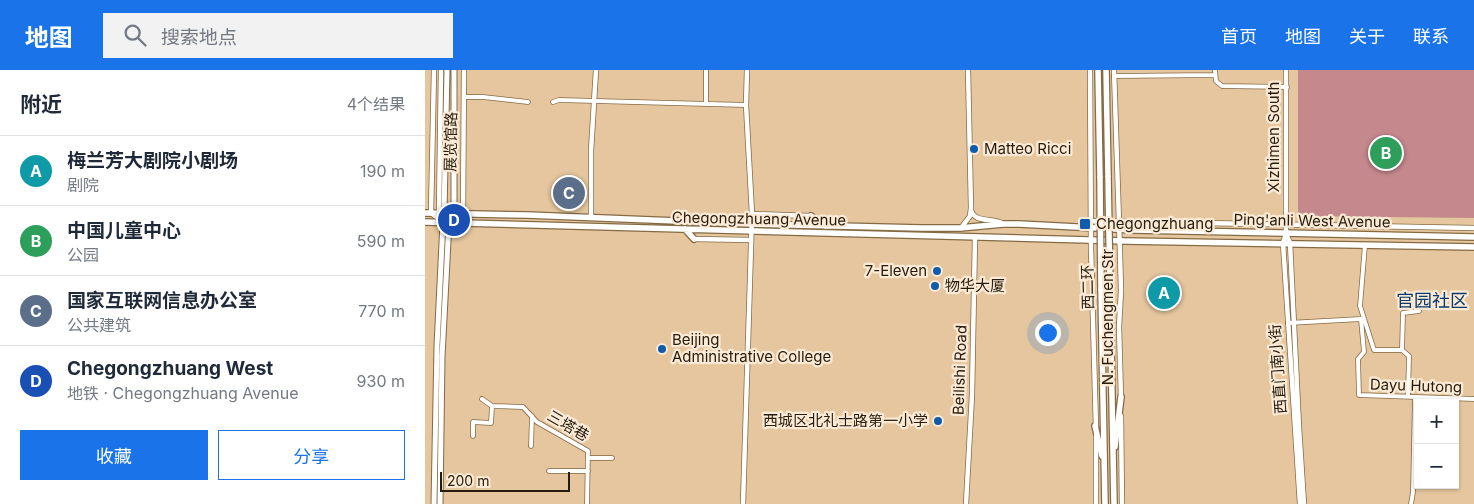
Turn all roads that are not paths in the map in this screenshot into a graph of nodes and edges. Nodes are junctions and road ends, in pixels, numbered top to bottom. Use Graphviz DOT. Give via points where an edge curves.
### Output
graph roads {
  1 [pos="434,70"];
  2 [pos="441,70"];
  3 [pos="447,70"];
  4 [pos="456,70"];
  5 [pos="464,70"];
  6 [pos="595,70"];
  7 [pos="706,70"];
  8 [pos="747,70"];
  9 [pos="968,70"];
  10 [pos="1090,70"];
  11 [pos="1098,70"];
  12 [pos="1107,70"];
  13 [pos="1286,70"];
  14 [pos="1215,72"];
  15 [pos="1114,73"];
  16 [pos="1287,87"];
  17 [pos="464,97"];
  18 [pos="528,102"];
  19 [pos="553,102"];
  20 [pos="594,102"];
  21 [pos="706,104"];
  22 [pos="746,105"];
  23 [pos="441,110"];
  24 [pos="433,143"];
  25 [pos="971,208"];
  26 [pos="428,213"];
  27 [pos="441,213"];
  28 [pos="454,214"];
  29 [pos="463,214"];
  30 [pos="752,214"];
  31 [pos="811,216"];
  32 [pos="591,218"];
  33 [pos="1119,221"];
  34 [pos="425,222"];
  35 [pos="446,222"];
  36 [pos="752,224"];
  37 [pos="1003,224"];
  38 [pos="1091,224"];
  39 [pos="1286,225"];
  40 [pos="825,226"];
  41 [pos="961,228"];
  42 [pos="1474,228"];
  43 [pos="1119,229"];
  44 [pos="685,230"];
  45 [pos="752,231"];
  46 [pos="1286,234"];
  47 [pos="975,237"];
  48 [pos="1474,237"];
  49 [pos="694,239"];
  50 [pos="751,240"];
  51 [pos="1092,240"];
  52 [pos="1120,240"];
  53 [pos="1286,243"];
  54 [pos="1365,244"];
  55 [pos="1474,247"];
  56 [pos="1419,311"];
  57 [pos="1291,322"];
  58 [pos="1402,350"];
  59 [pos="1408,396"];
  60 [pos="1121,397"];
  61 [pos="1415,398"];
  62 [pos="482,399"];
  63 [pos="1474,399"];
  64 [pos="491,406"];
  65 [pos="532,416"];
  66 [pos="1095,426"];
  67 [pos="473,436"];
  68 [pos="531,446"];
  69 [pos="588,458"];
  70 [pos="612,458"];
  71 [pos="549,471"];
  72 [pos="588,471"];
  73 [pos="1105,471"];
  74 [pos="1113,471"];
  75 [pos="434,504"];
  76 [pos="440,504"];
  77 [pos="587,504"];
  78 [pos="743,504"];
  79 [pos="966,504"];
  80 [pos="1097,504"];
  81 [pos="1105,504"];
  82 [pos="1113,504"];
  83 [pos="1122,504"];
  84 [pos="1299,504"];
  85 [pos="1304,504"];
  86 [pos="1411,504"];
  1 -- 24 [label="street, 展览馆路"];
  2 -- 23 [label="street, 展览馆路"];
  3 -- 27 [label="main road"];
  4 -- 28 [label="main road"];
  5 -- 17 [label="street, 展览馆路"];
  6 -- 20 [label="street"];
  7 -- 21 [label="street"];
  8 -- 22 [label="street"];
  9 -- 25 [label="street"];
  10 -- 38 [label="street, N. Fuchengmen Str"];
  11 -- 73 [label="main road, 西二环, bridge"];
  12 -- 74 [label="main road, 西二环, bridge"];
  13 -- 16 [label="street, Xizhimen South"];
  14 -- 15 [label="street"];
  14 -- 16 [label="street" via="1216,81 1222,86"];
  15 -- 33 [label="street, N. Fuchengmen Str"];
  16 -- 39 [label="street, Xizhimen South"];
  17 -- 18 [label="street"];
  17 -- 29 [label="street, 展览馆路"];
  19 -- 20 [label="street"];
  20 -- 21 [label="street"];
  20 -- 32 [label="street"];
  21 -- 22 [label="street"];
  22 -- 30 [label="street"];
  23 -- 24 [label="street"];
  23 -- 27 [label="street, 展览馆路"];
  24 -- 26 [label="street, 展览馆路"];
  25 -- 37 [label="street" via="976,218 998,220"];
  25 -- 41 [label="street" via="970,216"];
  26 -- 27 [label="main road"];
  26 -- 35 [label="street"];
  27 -- 28 [label="main road"];
  27 -- 35 [label="main road"];
  28 -- 29 [label="main road, Chegongzhuang Avenue"];
  28 -- 35 [label="main road"];
  29 -- 32 [label="main road, Chegongzhuang Avenue"];
  29 -- 35 [label="street"];
  30 -- 31 [label="street"];
  30 -- 36 [label="street"];
  31 -- 40 [label="main road"];
  32 -- 36 [label="main road, Chegongzhuang Avenue"];
  33 -- 38 [label="street"];
  33 -- 39 [label="street"];
  33 -- 43 [label="street, N. Fuchengmen Str"];
  34 -- 35 [label="main road, Chegongzhuang Avenue"];
  35 -- 44 [label="main road, Chegongzhuang Avenue"];
  35 -- 75 [label="main road" via="437,346"];
  35 -- 76 [label="main road"];
  36 -- 40 [label="main road, Chegongzhuang Avenue"];
  36 -- 45 [label="street"];
  37 -- 38 [label="main road, Chegongzhuang Avenue"];
  37 -- 41 [label="main road, Chegongzhuang Avenue"];
  38 -- 43 [label="main road, Ping'anli West Avenue"];
  38 -- 51 [label="street, N. Fuchengmen Str"];
  39 -- 42 [label="street"];
  39 -- 46 [label="street, Xizhimen South"];
  40 -- 41 [label="main road, Chegongzhuang Avenue"];
  43 -- 46 [label="main road, Ping'anli West Avenue"];
  43 -- 52 [label="street, N. Fuchengmen Str"];
  44 -- 45 [label="main road, Chegongzhuang Avenue"];
  44 -- 49 [label="main road"];
  45 -- 47 [label="main road, Chegongzhuang Avenue"];
  45 -- 50 [label="street"];
  46 -- 48 [label="main road, Ping'anli West Avenue"];
  46 -- 53 [label="street, 西直门南小街"];
  47 -- 51 [label="main road, Chegongzhuang Avenue"];
  47 -- 79 [label="street, Beilishi Road"];
  49 -- 50 [label="street"];
  50 -- 78 [label="street"];
  51 -- 52 [label="main road, Ping'anli West Avenue"];
  51 -- 66 [label="street, N. Fuchengmen Str"];
  52 -- 53 [label="main road, Ping'anli West Avenue"];
  52 -- 60 [label="street, N. Fuchengmen Str"];
  53 -- 54 [label="main road, Ping'anli West Avenue"];
  53 -- 57 [label="street, 西直门南小街"];
  54 -- 55 [label="main road, Ping'anli West Avenue"];
  54 -- 58 [label="street" via="1360,306 1375,350"];
  56 -- 58 [label="street" via="1403,313"];
  57 -- 59 [label="street, Dayu Hutong" via="1361,319 1364,352 1358,359 1359,395"];
  57 -- 84 [label="street, 西直门南小街"];
  57 -- 85 [label="street"];
  58 -- 59 [label="street" via="1409,356"];
  59 -- 61 [label="street, Dayu Hutong"];
  60 -- 74 [label="main road"];
  60 -- 83 [label="street, N. Fuchengmen Str"];
  61 -- 63 [label="street, Dayu Hutong"];
  61 -- 86 [label="street"];
  62 -- 64 [label="street"];
  64 -- 65 [label="street, 三塔巷" via="523,407"];
  64 -- 67 [label="street" via="491,422 473,422"];
  65 -- 68 [label="street, 三塔巷"];
  65 -- 69 [label="street, 三塔巷" via="589,451"];
  66 -- 73 [label="main road"];
  66 -- 80 [label="street, N. Fuchengmen Str"];
  69 -- 70 [label="street, 三塔巷"];
  69 -- 72 [label="street, 三塔巷"];
  71 -- 72 [label="street"];
  72 -- 77 [label="street, 三塔巷"];
  73 -- 81 [label="main road, 西二环"];
  74 -- 82 [label="main road, 西二环"];
}
